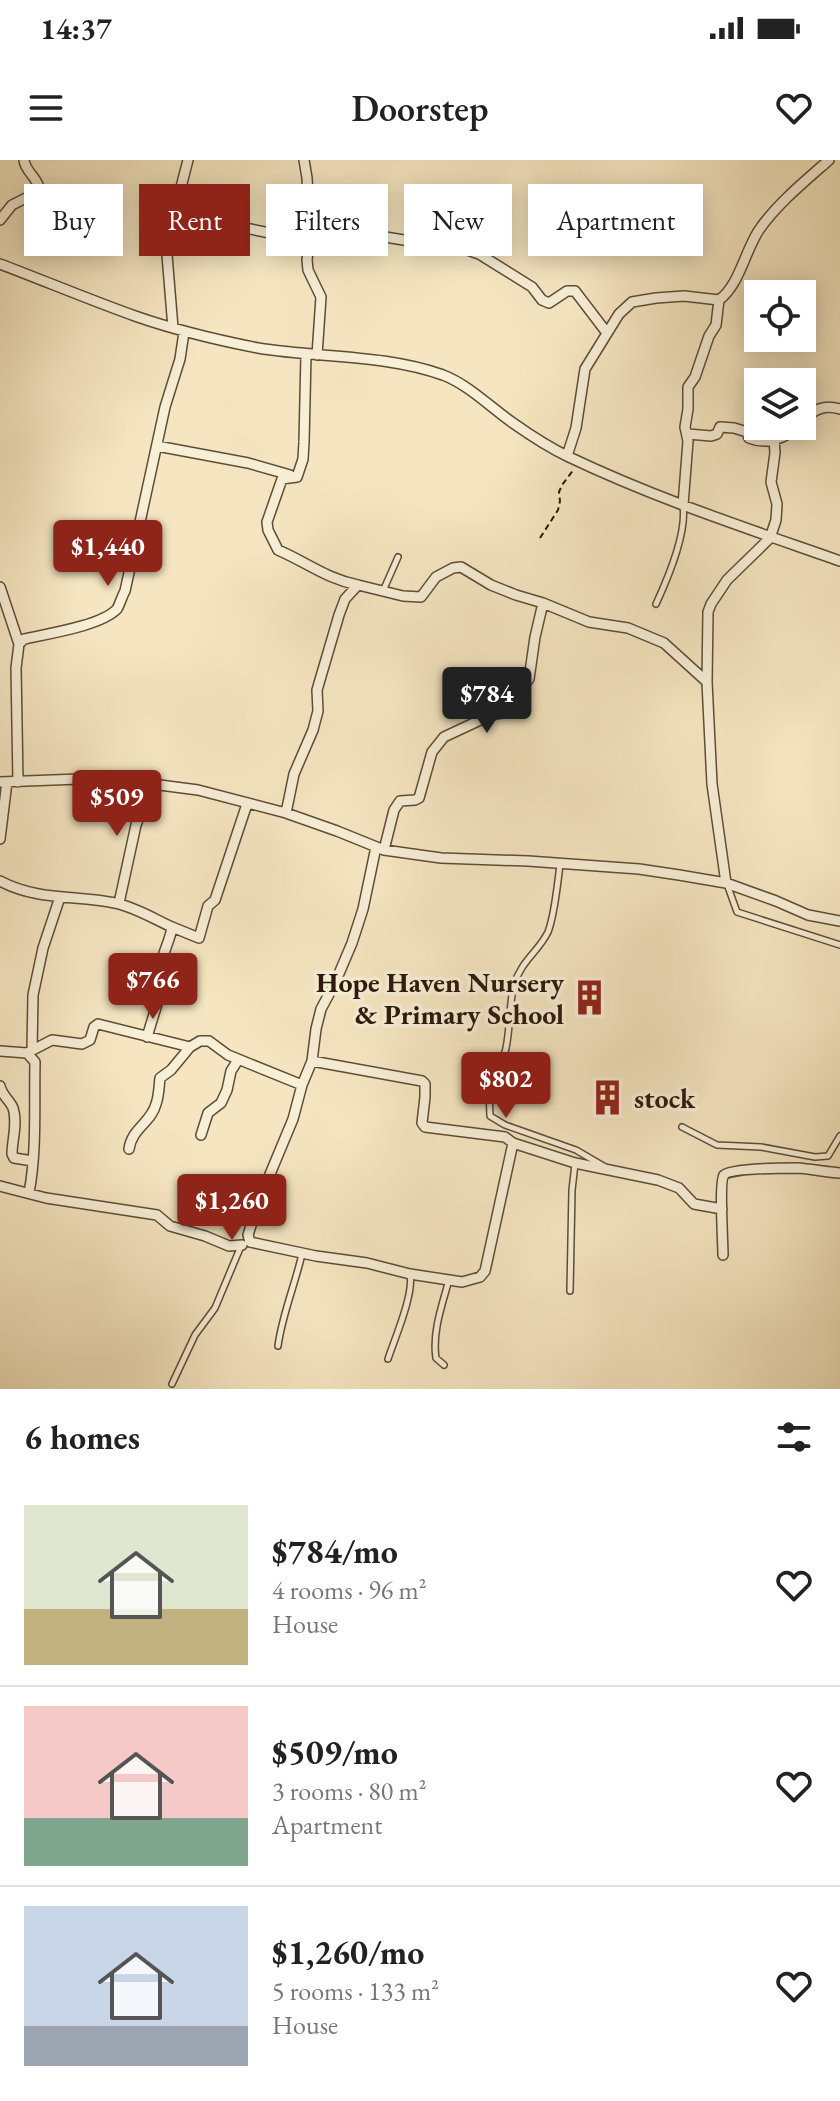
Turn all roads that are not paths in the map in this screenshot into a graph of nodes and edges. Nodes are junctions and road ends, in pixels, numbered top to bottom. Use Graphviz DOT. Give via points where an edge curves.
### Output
graph roads {
  1 [pos="24,160"];
  2 [pos="188,160"];
  3 [pos="304,160"];
  4 [pos="829,160"];
  5 [pos="182,184"];
  6 [pos="307,184"];
  7 [pos="0,220"];
  8 [pos="388,237"];
  9 [pos="167,256"];
  10 [pos="307,256"];
  11 [pos="0,264"];
  12 [pos="719,300"];
  13 [pos="173,328"];
  14 [pos="184,332"];
  15 [pos="607,333"];
  16 [pos="306,355"];
  17 [pos="317,355"];
  18 [pos="816,409"];
  19 [pos="840,409"];
  20 [pos="744,431"];
  21 [pos="688,434"];
  22 [pos="774,440"];
  23 [pos="157,446"];
  24 [pos="567,456"];
  25 [pos="297,477"];
  26 [pos="683,505"];
  27 [pos="770,538"];
  28 [pos="398,557"];
  29 [pos="840,561"];
  30 [pos="358,585"];
  31 [pos="0,587"];
  32 [pos="382,592"];
  33 [pos="543,603"];
  34 [pos="656,604"];
  35 [pos="19,644"];
  36 [pos="707,682"];
  37 [pos="8,782"];
  38 [pos="152,784"];
  39 [pos="247,804"];
  40 [pos="286,813"];
  41 [pos="0,839"];
  42 [pos="380,848"];
  43 [pos="560,863"];
  44 [pos="0,881"];
  45 [pos="726,883"];
  46 [pos="60,897"];
  47 [pos="119,903"];
  48 [pos="840,921"];
  49 [pos="172,927"];
  50 [pos="840,945"];
  51 [pos="147,1037"];
  52 [pos="190,1047"];
  53 [pos="0,1051"];
  54 [pos="30,1051"];
  55 [pos="238,1060"];
  56 [pos="312,1061"];
  57 [pos="302,1085"];
  58 [pos="0,1086"];
  59 [pos="682,1127"];
  60 [pos="201,1135"];
  61 [pos="840,1136"];
  62 [pos="513,1143"];
  63 [pos="129,1149"];
  64 [pos="33,1161"];
  65 [pos="575,1163"];
  66 [pos="608,1168"];
  67 [pos="840,1173"];
  68 [pos="0,1186"];
  69 [pos="29,1193"];
  70 [pos="722,1209"];
  71 [pos="248,1235"];
  72 [pos="242,1245"];
  73 [pos="303,1253"];
  74 [pos="723,1255"];
  75 [pos="410,1274"];
  76 [pos="449,1279"];
  77 [pos="570,1291"];
  78 [pos="278,1346"];
  79 [pos="388,1359"];
  80 [pos="444,1365"];
  81 [pos="172,1384"];
  1 -- 7 [label="street" via="40,191 12,205"];
  2 -- 5 [label="street"];
  3 -- 6 [label="street"];
  4 -- 12 [label="street" via="761,227"];
  8 -- 15 [label="street" via="479,254 549,303 575,291"];
  9 -- 13 [label="street"];
  10 -- 17 [label="street" via="321,297"];
  11 -- 13 [label="street"];
  12 -- 15 [label="street" via="684,296 632,302"];
  12 -- 21 [label="street" via="716,325 688,387"];
  13 -- 14 [label="street"];
  14 -- 16 [label="street"];
  14 -- 23 [label="street"];
  15 -- 24 [label="street" via="585,369"];
  16 -- 17 [label="street"];
  16 -- 25 [label="street" via="303,459"];
  17 -- 24 [label="street" via="386,362 445,376"];
  18 -- 19 [label="street"];
  20 -- 21 [label="street" via="720,427 711,436"];
  21 -- 26 [label="street"];
  22 -- 27 [label="street" via="771,482 777,504"];
  23 -- 25 [label="street"];
  23 -- 35 [label="street" via="118,608"];
  24 -- 26 [label="street"];
  25 -- 30 [label="street" via="282,479 267,522 278,550 335,580"];
  26 -- 27 [label="street"];
  26 -- 34 [label="lane" via="685,517"];
  27 -- 29 [label="street"];
  27 -- 36 [label="street" via="727,580 711,604"];
  28 -- 32 [label="lane"];
  30 -- 32 [label="street"];
  30 -- 40 [label="street" via="339,615 317,690 313,730 294,774"];
  31 -- 35 [label="street"];
  32 -- 33 [label="street" via="421,597 436,577 461,567 491,585"];
  33 -- 36 [label="street" via="664,643"];
  33 -- 42 [label="street" via="529,679 519,697 502,713 444,737 432,752 419,798 400,801"];
  35 -- 37 [label="street"];
  36 -- 45 [label="street" via="712,784"];
  37 -- 38 [label="street"];
  37 -- 41 [label="street"];
  38 -- 39 [label="street"];
  38 -- 47 [label="street" via="136,825"];
  39 -- 40 [label="street"];
  39 -- 49 [label="street" via="199,938"];
  40 -- 42 [label="street"];
  42 -- 43 [label="street" via="441,858"];
  42 -- 56 [label="street" via="352,943 321,1009"];
  43 -- 45 [label="street"];
  43 -- 66 [label="lane" via="547,933 514,985 505,1053 489,1090 490,1116"];
  44 -- 46 [label="street"];
  45 -- 48 [label="street" via="808,915"];
  45 -- 50 [label="lane" via="737,912"];
  46 -- 47 [label="street"];
  46 -- 54 [label="street" via="33,995"];
  47 -- 49 [label="street"];
  49 -- 51 [label="street" via="161,964 164,981"];
  51 -- 52 [label="street"];
  51 -- 54 [label="street" via="98,1024 82,1044 52,1040"];
  52 -- 55 [label="street" via="209,1041"];
  52 -- 63 [label="street" via="160,1078 156,1104"];
  53 -- 54 [label="street"];
  54 -- 64 [label="street" via="35,1062"];
  55 -- 57 [label="street"];
  55 -- 60 [label="street"];
  56 -- 57 [label="street"];
  56 -- 62 [label="street" via="422,1081 425,1127 505,1137"];
  57 -- 71 [label="street"];
  58 -- 64 [label="street" via="13,1109 12,1154"];
  59 -- 61 [label="lane" via="717,1145 815,1157 828,1156"];
  62 -- 65 [label="street"];
  62 -- 76 [label="street" via="485,1271 462,1282"];
  64 -- 69 [label="street"];
  65 -- 66 [label="street"];
  65 -- 77 [label="lane"];
  66 -- 70 [label="street" via="658,1180 679,1188 694,1204"];
  67 -- 70 [label="street" via="798,1168 725,1173"];
  68 -- 69 [label="street"];
  69 -- 72 [label="street" via="157,1215 170,1226 229,1246"];
  70 -- 74 [label="street"];
  71 -- 72 [label="lane"];
  71 -- 73 [label="street" via="255,1244"];
  72 -- 81 [label="lane" via="215,1308 195,1335"];
  73 -- 75 [label="street"];
  73 -- 78 [label="lane"];
  75 -- 76 [label="street"];
  75 -- 79 [label="lane" via="409,1294"];
  76 -- 80 [label="lane" via="435,1352"];
}
